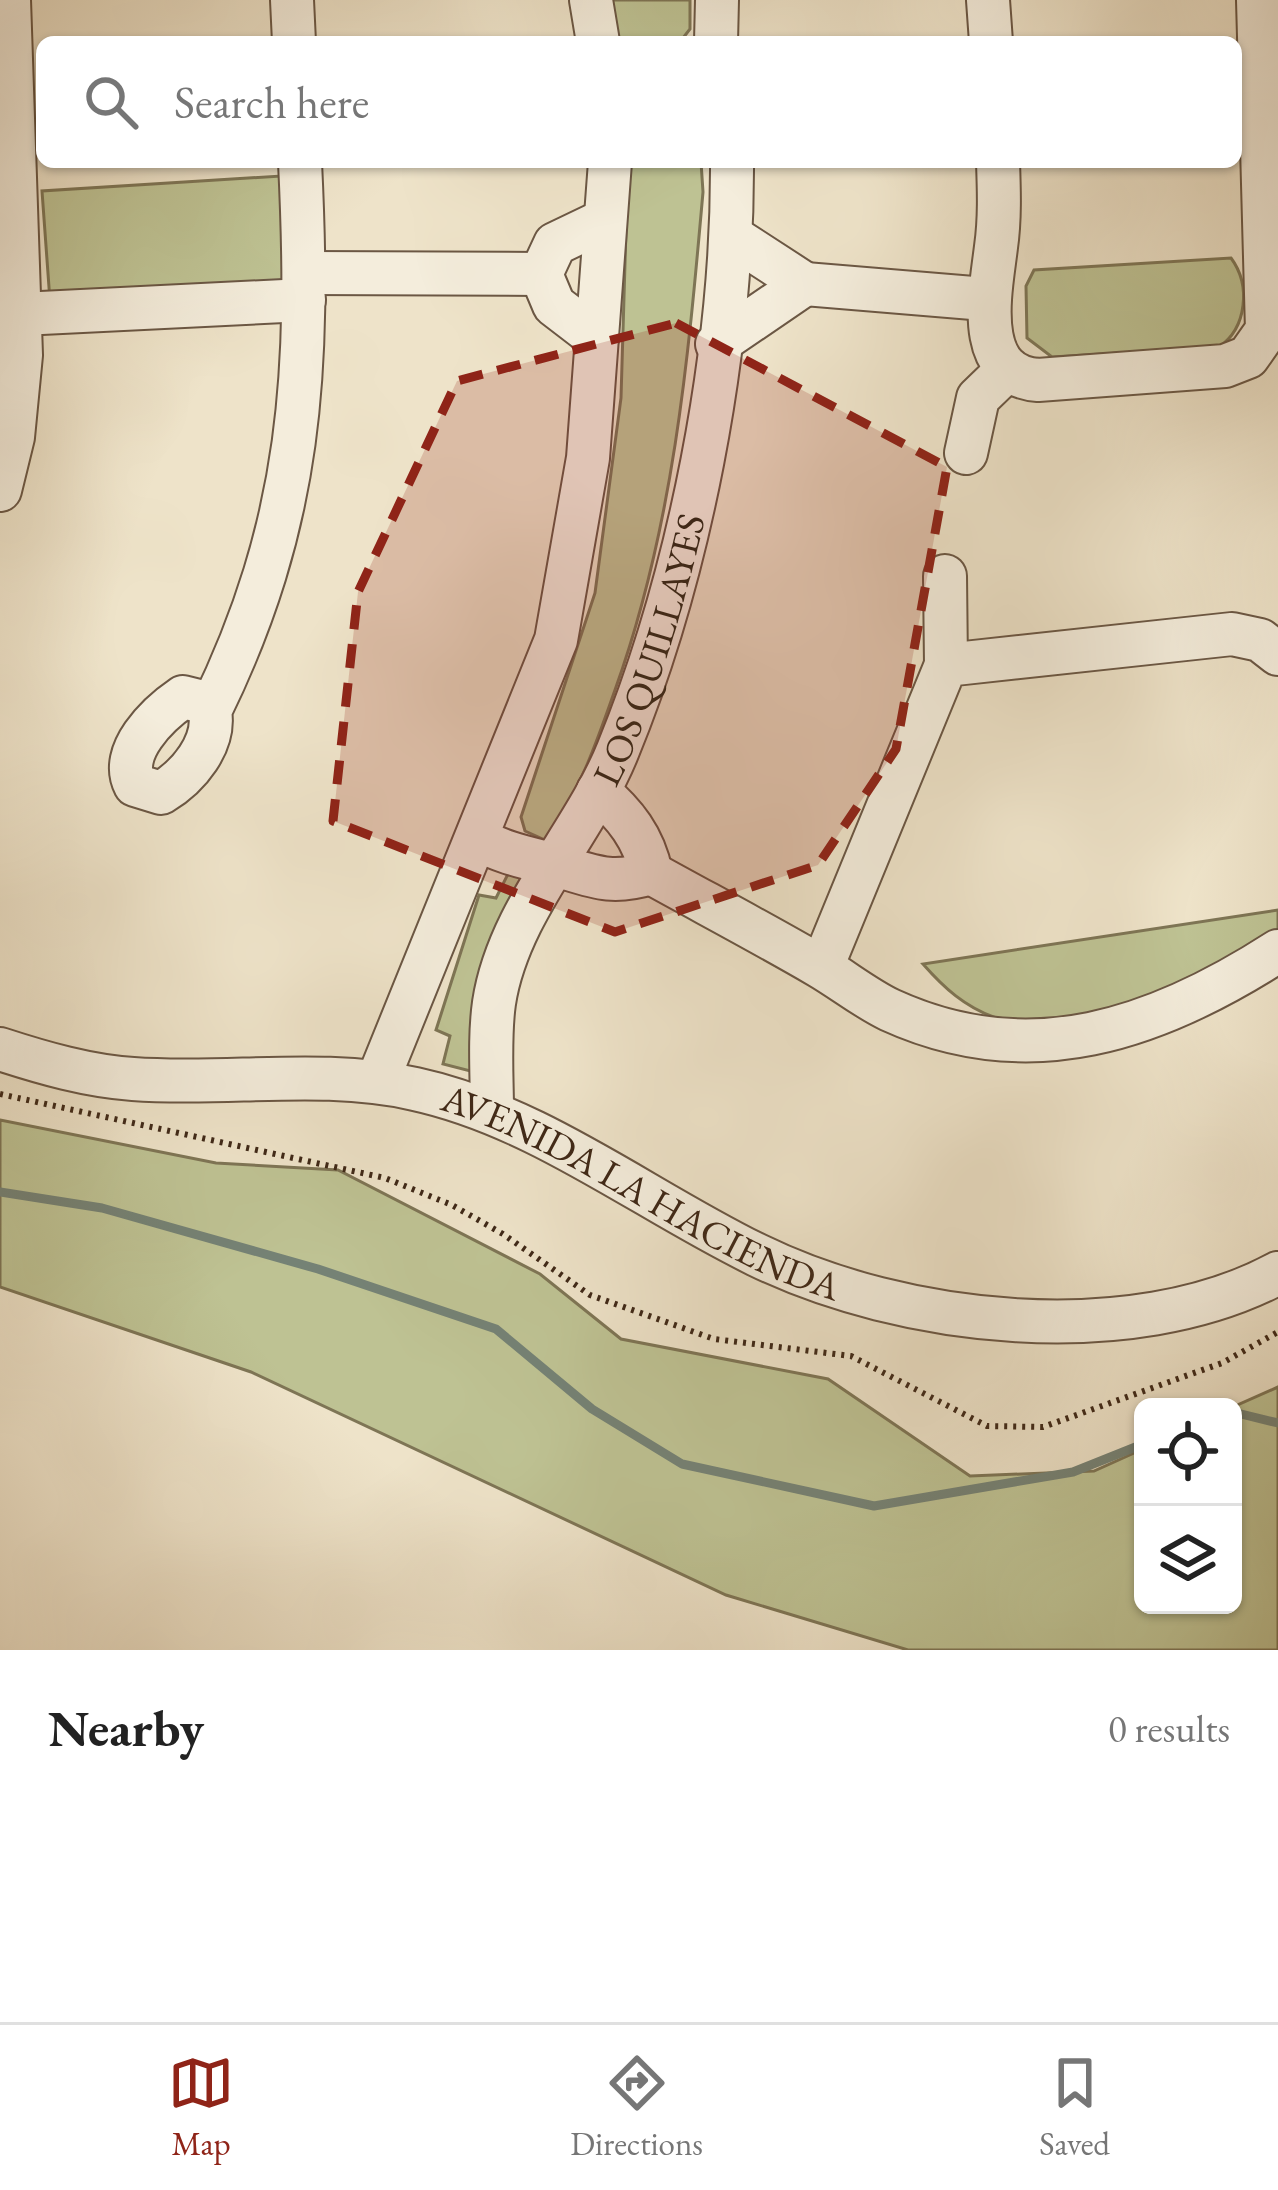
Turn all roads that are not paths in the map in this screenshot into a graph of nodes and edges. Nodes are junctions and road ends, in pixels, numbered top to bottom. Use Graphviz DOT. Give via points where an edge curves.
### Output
graph roads {
  1 [pos="9,0"];
  2 [pos="292,0"];
  3 [pos="591,0"];
  4 [pos="717,0"];
  5 [pos="988,0"];
  6 [pos="1258,0"];
  7 [pos="294,36"];
  8 [pos="597,36"];
  9 [pos="716,36"];
  10 [pos="991,36"];
  11 [pos="300,168"];
  12 [pos="609,168"];
  13 [pos="732,168"];
  14 [pos="998,168"];
  15 [pos="603,220"];
  16 [pos="731,236"];
  17 [pos="541,274"];
  18 [pos="805,284"];
  19 [pos="305,286"];
  20 [pos="986,299"];
  21 [pos="21,314"];
  22 [pos="597,338"];
  23 [pos="717,344"];
  24 [pos="1008,369"];
  25 [pos="966,453"];
  26 [pos="0,490"];
  27 [pos="945,576"];
  28 [pos="1278,654"];
  29 [pos="946,664"];
  30 [pos="210,711"];
  31 [pos="598,790"];
  32 [pos="477,839"];
  33 [pos="557,866"];
  34 [pos="651,873"];
  35 [pos="1278,951"];
  36 [pos="822,967"];
  37 [pos="0,1049"];
  38 [pos="377,1082"];
  39 [pos="492,1112"];
  40 [pos="1278,1274"];
  1 -- 21 [label="street"];
  2 -- 7 [label="street"];
  3 -- 8 [label="street"];
  4 -- 9 [label="street"];
  5 -- 10 [label="street"];
  6 -- 24 [label="street" via="1267,330 1256,350 1225,366 1038,380"];
  11 -- 19 [label="street"];
  12 -- 15 [label="street"];
  13 -- 16 [label="street, LOS QUILLAYES"];
  14 -- 20 [label="street"];
  15 -- 17 [label="street" via="556,244"];
  15 -- 22 [label="street"];
  16 -- 18 [label="street"];
  16 -- 23 [label="street, LOS QUILLAYES"];
  17 -- 19 [label="street"];
  17 -- 22 [label="street" via="554,305"];
  18 -- 20 [label="street"];
  18 -- 23 [label="street"];
  19 -- 21 [label="street"];
  19 -- 30 [label="street" via="301,406 285,512 254,614"];
  20 -- 24 [label="street"];
  21 -- 26 [label="street" via="19,396"];
  22 -- 32 [label="street" via="588,458 556,640"];
  23 -- 31 [label="street, LOS QUILLAYES" via="699,471 660,627"];
  24 -- 25 [label="street" via="978,398"];
  27 -- 29 [label="street"];
  28 -- 29 [label="street" via="1232,634"];
  29 -- 36 [label="street"];
  31 -- 33 [label="street, LOS QUILLAYES"];
  31 -- 34 [label="street" via="640,838"];
  32 -- 33 [label="street"];
  32 -- 38 [label="street"];
  33 -- 34 [label="street" via="607,883"];
  33 -- 39 [label="street, LOS QUILLAYES" via="517,932 494,1001"];
  34 -- 36 [label="street"];
  35 -- 36 [label="street" via="1216,991 1136,1027 1065,1040 986,1038 909,1016"];
  37 -- 38 [label="street, AVENIDA LA HACIENDA" via="131,1079"];
  38 -- 39 [label="street, AVENIDA LA HACIENDA"];
  39 -- 40 [label="street, AVENIDA LA HACIENDA" via="761,1258 892,1304 994,1319 1096,1318 1186,1304"];
}
